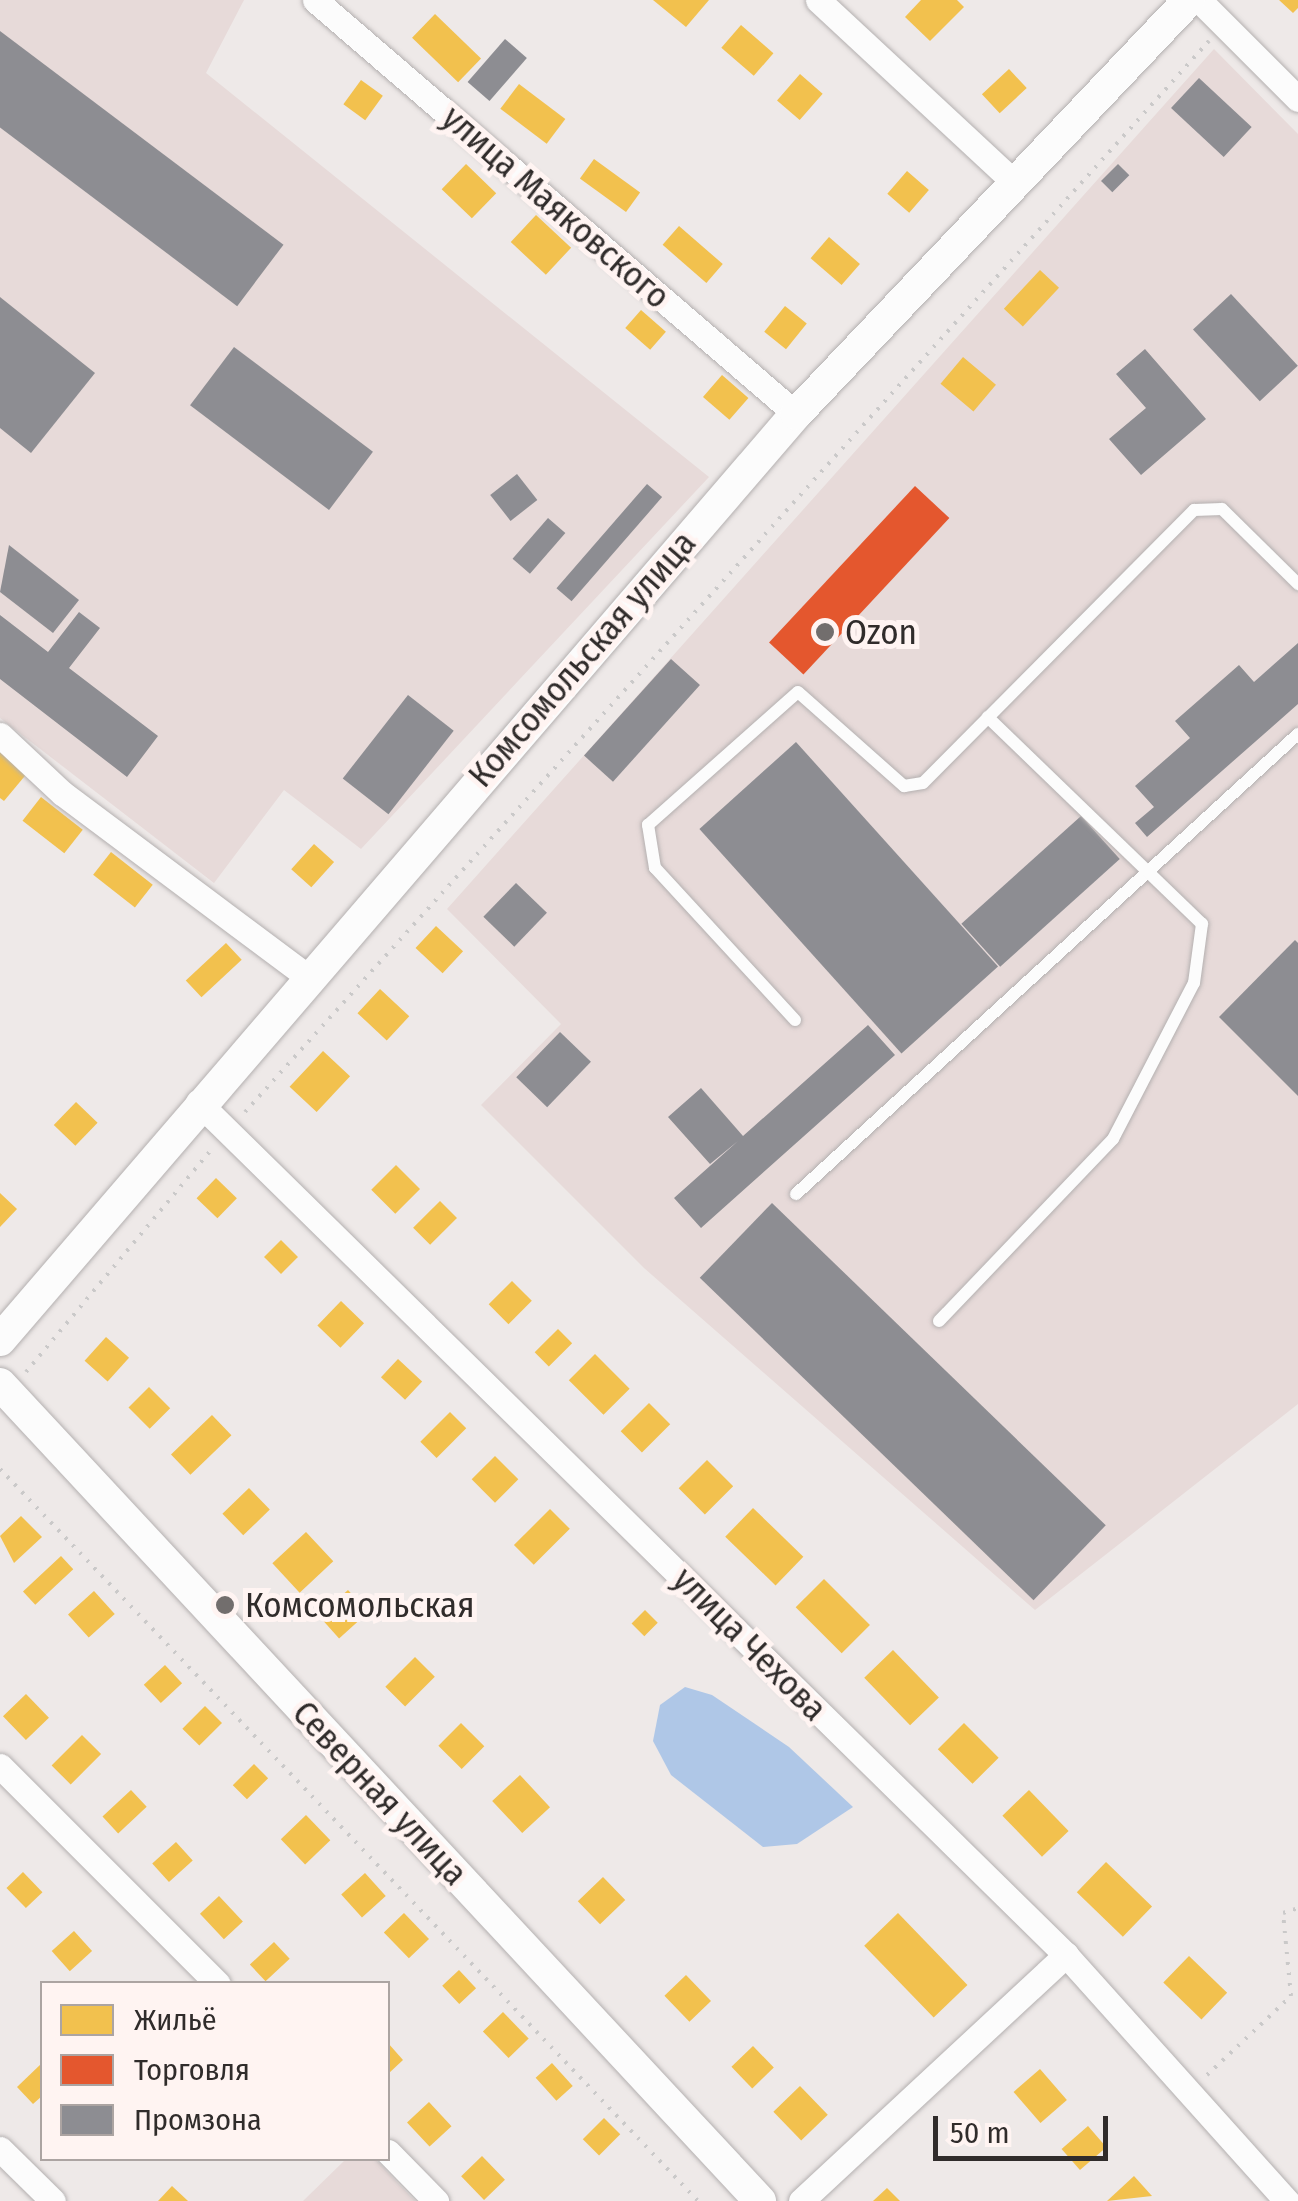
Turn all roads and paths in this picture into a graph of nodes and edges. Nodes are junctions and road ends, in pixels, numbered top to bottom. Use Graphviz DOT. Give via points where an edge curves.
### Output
graph roads {
  1 [pos="315,0"];
  2 [pos="818,0"];
  3 [pos="1188,0"];
  4 [pos="1199,0"];
  5 [pos="1224,25"];
  6 [pos="1298,99"];
  7 [pos="1015,184"];
  8 [pos="796,414"];
  9 [pos="1298,584"];
  10 [pos="988,717"];
  11 [pos="1298,734"];
  12 [pos="0,735"];
  13 [pos="1148,872"];
  14 [pos="305,975"];
  15 [pos="794,1020"];
  16 [pos="198,1102"];
  17 [pos="228,1131"];
  18 [pos="796,1194"];
  19 [pos="940,1321"];
  20 [pos="0,1340"];
  21 [pos="4,1389"];
  22 [pos="0,1469"];
  23 [pos="0,1766"];
  24 [pos="1298,1908"];
  25 [pos="1066,1954"];
  26 [pos="215,1981"];
  27 [pos="1186,2088"];
  28 [pos="0,2149"];
  29 [pos="390,2154"];
  30 [pos="52,2201"];
  31 [pos="436,2201"];
  32 [pos="698,2201"];
  33 [pos="760,2201"];
  34 [pos="801,2201"];
  35 [pos="1287,2201"];
  1 -- 8 [label="street, улица Маяковского"];
  2 -- 7 [label="street"];
  3 -- 7 [label="street, Комсомольская улица"];
  4 -- 5 [label="street"];
  5 -- 6 [label="street"];
  5 -- 17 [label="path"];
  7 -- 8 [label="street, Комсомольская улица"];
  8 -- 14 [label="street, Комсомольская улица"];
  9 -- 10 [label="lane" via="1222,509 1194,510"];
  10 -- 13 [label="lane"];
  10 -- 15 [label="lane" via="923,783 904,786 798,692 648,825 655,868"];
  11 -- 13 [label="lane"];
  12 -- 14 [label="street" via="62,793"];
  13 -- 18 [label="lane"];
  13 -- 19 [label="lane" via="1202,924 1194,983 1112,1139"];
  14 -- 16 [label="street, Комсомольская улица"];
  16 -- 17 [label="street, улица Чехова"];
  16 -- 20 [label="street, Комсомольская улица"];
  17 -- 21 [label="path"];
  17 -- 25 [label="street, улица Чехова"];
  21 -- 33 [label="street, Северная улица"];
  22 -- 32 [label="path"];
  23 -- 26 [label="street"];
  24 -- 27 [label="path" via="1283,1912 1291,1996"];
  25 -- 27 [label="street, улица Чехова"];
  25 -- 34 [label="street"];
  27 -- 35 [label="street, улица Чехова"];
  28 -- 30 [label="street"];
  29 -- 31 [label="street"];
}
